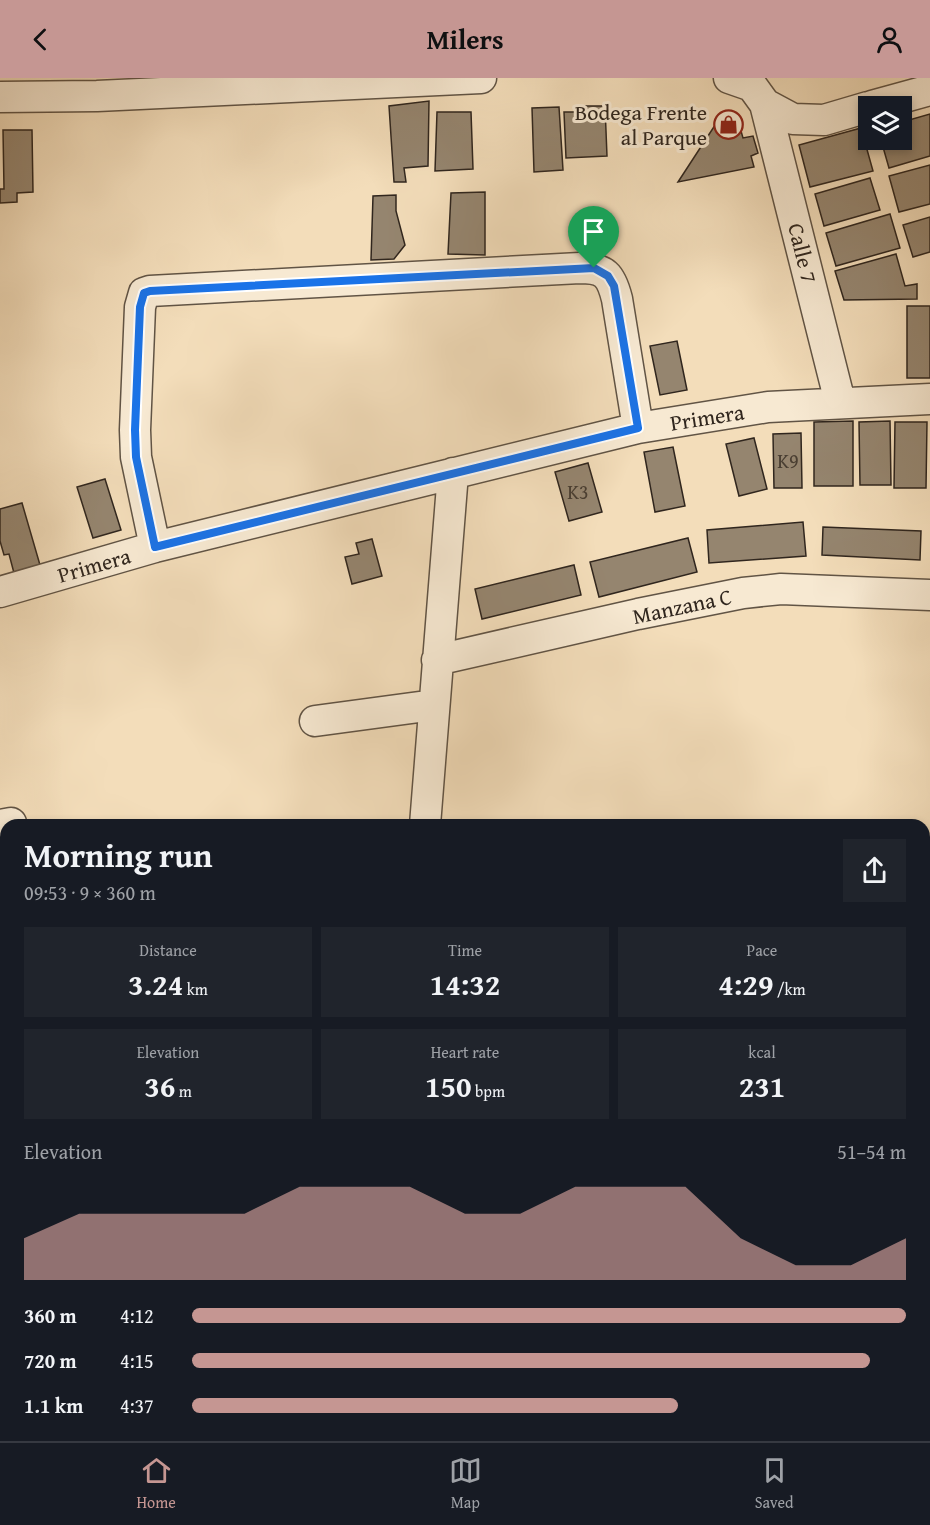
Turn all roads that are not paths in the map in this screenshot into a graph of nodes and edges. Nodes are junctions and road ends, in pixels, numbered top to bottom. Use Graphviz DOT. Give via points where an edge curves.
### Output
graph roads {
  1 [pos="481,78"];
  2 [pos="729,78"];
  3 [pos="97,87"];
  4 [pos="930,90"];
  5 [pos="909,96"];
  6 [pos="0,98"];
  7 [pos="765,104"];
  8 [pos="858,110"];
  9 [pos="930,399"];
  10 [pos="840,402"];
  11 [pos="638,428"];
  12 [pos="453,473"];
  13 [pos="155,547"];
  14 [pos="0,592"];
  15 [pos="930,595"];
  16 [pos="437,660"];
  17 [pos="434,705"];
  18 [pos="315,721"];
  19 [pos="424,819"];
  1 -- 3 [label="street"];
  2 -- 7 [label="street" via="752,86"];
  3 -- 6 [label="street"];
  4 -- 5 [label="street"];
  7 -- 8 [label="street" via="793,119 824,120"];
  7 -- 10 [label="street, Calle 7"];
  9 -- 10 [label="street, Primera"];
  10 -- 11 [label="street, Primera" via="768,407"];
  11 -- 12 [label="street, Primera"];
  11 -- 13 [label="street" via="617,299 611,281 599,269 147,292 140,307 135,448"];
  12 -- 13 [label="street, Primera"];
  12 -- 16 [label="street"];
  13 -- 14 [label="street, Primera"];
  15 -- 16 [label="street, Manzana C" via="760,590"];
  16 -- 17 [label="street"];
  17 -- 18 [label="street"];
  17 -- 19 [label="street"];
}
